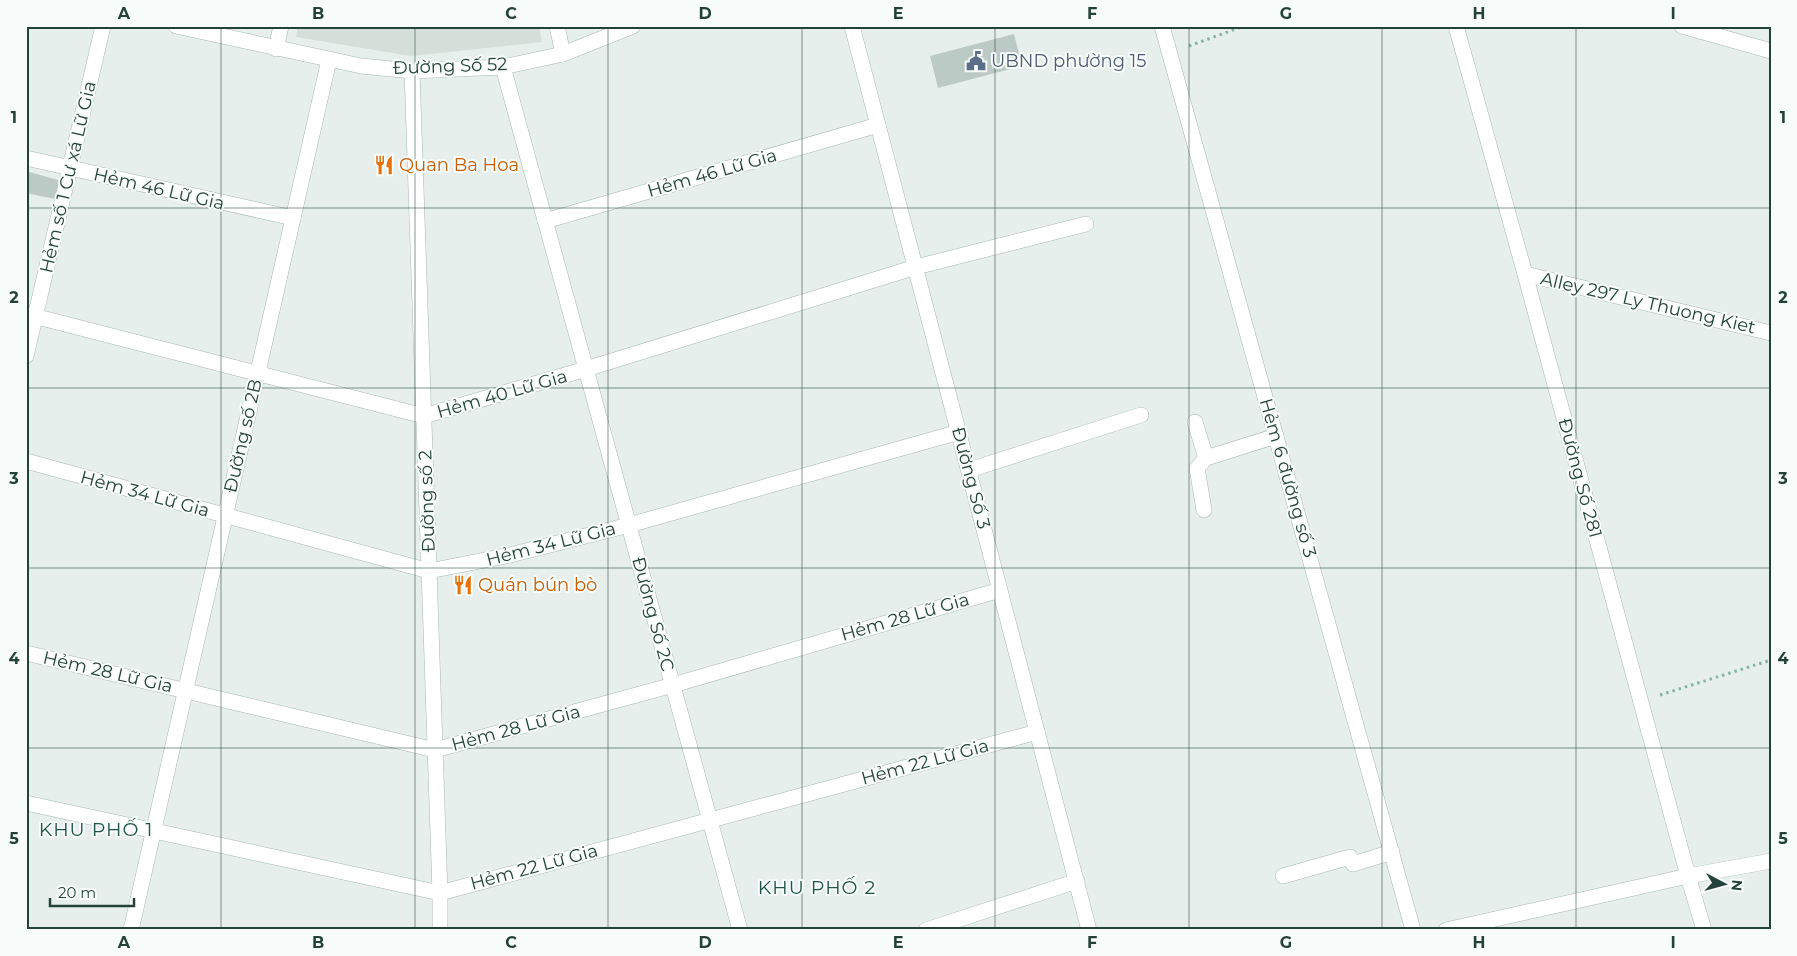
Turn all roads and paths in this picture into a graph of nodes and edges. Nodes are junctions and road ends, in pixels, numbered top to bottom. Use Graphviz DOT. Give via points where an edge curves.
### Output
graph roads {
  1 [pos="103,26"];
  2 [pos="176,26"];
  3 [pos="281,26"];
  4 [pos="557,26"];
  5 [pos="633,26"];
  6 [pos="852,26"];
  7 [pos="1162,26"];
  8 [pos="1244,26"];
  9 [pos="1456,26"];
  10 [pos="1682,26"];
  11 [pos="276,49"];
  12 [pos="1771,51"];
  13 [pos="1169,53"];
  14 [pos="563,54"];
  15 [pos="329,60"];
  16 [pos="503,67"];
  17 [pos="412,71"];
  18 [pos="878,125"];
  19 [pos="26,158"];
  20 [pos="70,169"];
  21 [pos="293,218"];
  22 [pos="546,221"];
  23 [pos="1086,224"];
  24 [pos="916,267"];
  25 [pos="1525,274"];
  26 [pos="31,315"];
  27 [pos="1771,333"];
  28 [pos="26,356"];
  29 [pos="586,369"];
  30 [pos="258,372"];
  31 [pos="1141,415"];
  32 [pos="424,416"];
  33 [pos="1195,422"];
  34 [pos="959,432"];
  35 [pos="1276,436"];
  36 [pos="1206,458"];
  37 [pos="26,461"];
  38 [pos="969,470"];
  39 [pos="1204,510"];
  40 [pos="224,516"];
  41 [pos="629,525"];
  42 [pos="429,571"];
  43 [pos="1000,590"];
  44 [pos="26,653"];
  45 [pos="1771,660"];
  46 [pos="673,685"];
  47 [pos="185,691"];
  48 [pos="1640,701"];
  49 [pos="1037,732"];
  50 [pos="435,750"];
  51 [pos="26,803"];
  52 [pos="710,819"];
  53 [pos="154,830"];
  54 [pos="1392,852"];
  55 [pos="1771,861"];
  56 [pos="1283,876"];
  57 [pos="1688,876"];
  58 [pos="1077,881"];
  59 [pos="440,893"];
  60 [pos="131,930"];
  61 [pos="440,930"];
  62 [pos="740,930"];
  63 [pos="926,930"];
  64 [pos="1089,930"];
  65 [pos="1413,930"];
  66 [pos="1446,930"];
  67 [pos="1704,930"];
  1 -- 20 [label="street, Hẻm số 1 Cư xá Lữ Gia"];
  2 -- 11 [label="street, Đường Số 52"];
  3 -- 11 [label="street"];
  4 -- 14 [label="street"];
  5 -- 14 [label="street, Đường Số 52"];
  6 -- 18 [label="street, Đường Số 3"];
  7 -- 13 [label="street, Hẻm 6 đường số 3"];
  8 -- 13 [label="path"];
  9 -- 25 [label="street, Đường Số 281"];
  10 -- 12 [label="street"];
  11 -- 15 [label="street, Đường Số 52"];
  13 -- 35 [label="street, Hẻm 6 đường số 3"];
  14 -- 16 [label="street, Đường Số 52"];
  15 -- 17 [label="street, Đường Số 52"];
  15 -- 21 [label="street, Đường số 2B"];
  16 -- 17 [label="street, Đường Số 52"];
  16 -- 22 [label="street, Đường Số 2C"];
  17 -- 32 [label="street, Đường số 2"];
  18 -- 22 [label="street, Hẻm 46 Lữ Gia"];
  18 -- 24 [label="street, Đường Số 3"];
  19 -- 20 [label="street, Hẻm 46 Lữ Gia"];
  20 -- 21 [label="street, Hẻm 46 Lữ Gia"];
  20 -- 26 [label="street, Hẻm số 1 Cư xá Lữ Gia"];
  21 -- 30 [label="street, Đường số 2B"];
  22 -- 29 [label="street, Đường Số 2C"];
  23 -- 24 [label="street, Hẻm 40 Lữ Gia"];
  24 -- 29 [label="street, Hẻm 40 Lữ Gia"];
  24 -- 34 [label="street, Đường Số 3"];
  25 -- 27 [label="street, Alley 297 Ly Thuong Kiet"];
  25 -- 48 [label="street, Đường Số 281"];
  26 -- 28 [label="street, Hẻm số 1 Cư xá Lữ Gia"];
  26 -- 30 [label="street, Hẻm 40 Lữ Gia"];
  29 -- 32 [label="street, Hẻm 40 Lữ Gia"];
  29 -- 41 [label="street, Đường Số 2C"];
  30 -- 32 [label="street, Hẻm 40 Lữ Gia"];
  30 -- 40 [label="street, Đường số 2B"];
  31 -- 38 [label="street"];
  32 -- 42 [label="street, Đường số 2"];
  33 -- 36 [label="street"];
  34 -- 38 [label="street, Đường Số 3"];
  34 -- 41 [label="street, Hẻm 34 Lữ Gia"];
  35 -- 36 [label="street"];
  35 -- 54 [label="street, Hẻm 6 đường số 3"];
  36 -- 39 [label="street" via="1197,468"];
  37 -- 40 [label="street, Hẻm 34 Lữ Gia"];
  38 -- 43 [label="street, Đường Số 3"];
  40 -- 42 [label="street, Hẻm 34 Lữ Gia"];
  40 -- 47 [label="street, Đường số 2B"];
  41 -- 42 [label="street, Hẻm 34 Lữ Gia" via="510,555"];
  41 -- 46 [label="street, Đường Số 2C"];
  42 -- 50 [label="street, Đường số 2"];
  43 -- 46 [label="street, Hẻm 28 Lữ Gia"];
  43 -- 49 [label="street, Đường Số 3"];
  44 -- 47 [label="street, Hẻm 28 Lữ Gia"];
  45 -- 48 [label="path"];
  46 -- 50 [label="street, Hẻm 28 Lữ Gia"];
  46 -- 52 [label="street, Đường Số 2C"];
  47 -- 50 [label="street, Hẻm 28 Lữ Gia"];
  47 -- 53 [label="street, Đường số 2B"];
  48 -- 57 [label="street, Đường Số 281"];
  49 -- 52 [label="street, Hẻm 22 Lữ Gia"];
  49 -- 58 [label="street, Đường Số 3"];
  50 -- 59 [label="street, Đường số 2"];
  51 -- 53 [label="street, Hẻm 22 Lữ Gia"];
  52 -- 59 [label="street, Hẻm 22 Lữ Gia"];
  52 -- 62 [label="street, Đường Số 2C"];
  53 -- 59 [label="street, Hẻm 22 Lữ Gia"];
  53 -- 60 [label="street, Đường số 2B"];
  54 -- 56 [label="street" via="1353,864 1350,857"];
  54 -- 65 [label="street, Hẻm 6 đường số 3"];
  55 -- 57 [label="street"];
  57 -- 66 [label="street"];
  57 -- 67 [label="street, Đường Số 281"];
  58 -- 63 [label="street"];
  58 -- 64 [label="street, Đường Số 3"];
  59 -- 61 [label="street, Đường số 2"];
}
